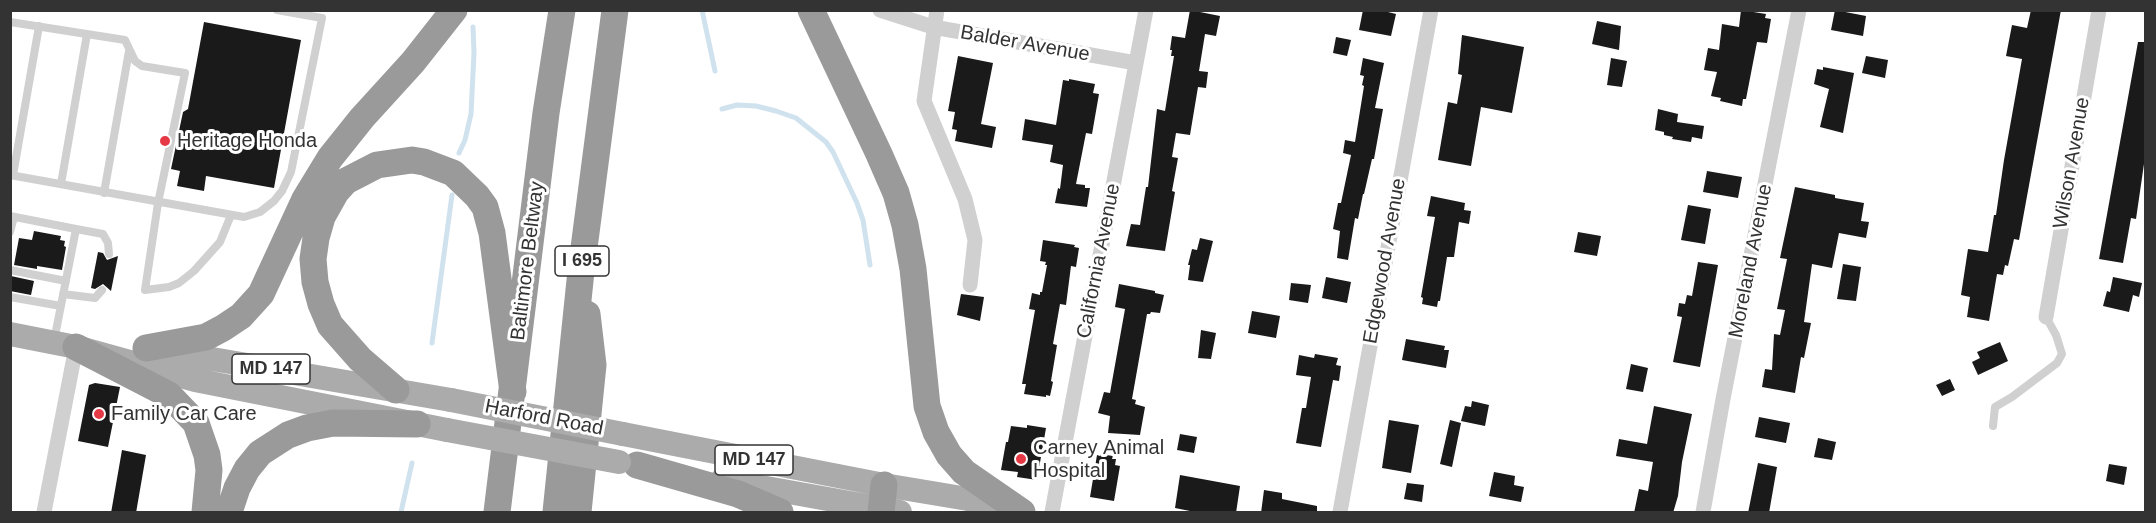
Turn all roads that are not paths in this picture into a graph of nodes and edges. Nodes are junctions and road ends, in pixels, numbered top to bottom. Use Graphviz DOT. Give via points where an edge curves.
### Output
graph roads {
  1 [pos="277,10"];
  2 [pos="454,10"];
  3 [pos="562,10"];
  4 [pos="615,10"];
  5 [pos="811,10"];
  6 [pos="880,10"];
  7 [pos="936,10"];
  8 [pos="1146,10"];
  9 [pos="1431,10"];
  10 [pos="1799,10"];
  11 [pos="2099,10"];
  12 [pos="10,22"];
  13 [pos="39,26"];
  14 [pos="933,27"];
  15 [pos="87,34"];
  16 [pos="129,51"];
  17 [pos="1136,63"];
  18 [pos="12,175"];
  19 [pos="61,184"];
  20 [pos="104,193"];
  21 [pos="158,203"];
  22 [pos="231,215"];
  23 [pos="12,216"];
  24 [pos="76,229"];
  25 [pos="10,232"];
  26 [pos="109,254"];
  27 [pos="10,270"];
  28 [pos="581,271"];
  29 [pos="66,281"];
  30 [pos="970,285"];
  31 [pos="102,290"];
  32 [pos="63,294"];
  33 [pos="10,297"];
  34 [pos="61,306"];
  35 [pos="2046,316"];
  36 [pos="10,334"];
  37 [pos="65,345"];
  38 [pos="146,348"];
  39 [pos="396,390"];
  40 [pos="513,392"];
  41 [pos="417,424"];
  42 [pos="1993,426"];
  43 [pos="628,463"];
  44 [pos="886,505"];
  45 [pos="496,507"];
  46 [pos="44,513"];
  47 [pos="205,513"];
  48 [pos="229,513"];
  49 [pos="556,513"];
  50 [pos="578,513"];
  51 [pos="780,513"];
  52 [pos="1008,513"];
  53 [pos="1022,513"];
  54 [pos="1052,513"];
  55 [pos="1340,513"];
  56 [pos="1703,513"];
  1 -- 22 [label="lane" via="322,18 291,172 282,191 260,212 244,217"];
  2 -- 38 [label="highway" via="330,158 305,199 261,294 241,316 206,337"];
  3 -- 40 [label="highway, Baltimore Beltway / I 695"];
  4 -- 28 [label="highway, I 695"];
  5 -- 53 [label="highway" via="896,193 913,269 927,406 936,432 948,455 964,472"];
  6 -- 14 [label="street, Balder Avenue"];
  7 -- 14 [label="street"];
  8 -- 17 [label="street, California Avenue"];
  9 -- 55 [label="street, Edgewood Avenue"];
  10 -- 56 [label="street, Moreland Avenue"];
  11 -- 35 [label="street, Wilson Avenue"];
  12 -- 13 [label="lane"];
  13 -- 15 [label="lane"];
  13 -- 18 [label="lane"];
  14 -- 17 [label="street, Balder Avenue"];
  14 -- 30 [label="street" via="924,101 965,199 975,240"];
  15 -- 16 [label="lane" via="125,40"];
  15 -- 19 [label="lane"];
  16 -- 20 [label="lane"];
  16 -- 21 [label="lane" via="142,66 185,73"];
  17 -- 54 [label="street, California Avenue"];
  18 -- 19 [label="lane"];
  19 -- 20 [label="lane"];
  20 -- 21 [label="lane"];
  21 -- 22 [label="lane"];
  21 -- 22 [label="lane" via="145,290 169,287 194,271 220,242"];
  23 -- 24 [label="lane"];
  23 -- 25 [label="lane"];
  24 -- 26 [label="lane" via="103,234"];
  24 -- 29 [label="lane"];
  27 -- 29 [label="lane"];
  28 -- 49 [label="highway, I 695"];
  28 -- 50 [label="highway" via="593,365"];
  29 -- 32 [label="lane"];
  31 -- 32 [label="lane" via="95,298"];
  32 -- 34 [label="lane"];
  33 -- 34 [label="lane"];
  34 -- 37 [label="lane"];
  35 -- 42 [label="lane" via="2062,354 2057,363 1995,407"];
  36 -- 37 [label="main road, Harford Road / MD 147"];
  37 -- 38 [label="main road, Harford Road / MD 147"];
  37 -- 41 [label="main road, Harford Road / MD 147" via="195,380"];
  37 -- 46 [label="street"];
  37 -- 47 [label="highway" via="169,395 196,423 209,470"];
  38 -- 39 [label="main road, Harford Road / MD 147"];
  39 -- 40 [label="highway" via="360,359 330,325 315,282 313,259 322,217 346,181 377,165 412,160 453,173 485,207 492,233"];
  39 -- 44 [label="main road, Harford Road / MD 147, bridge" via="623,434"];
  40 -- 45 [label="highway, Baltimore Beltway / I 695"];
  41 -- 43 [label="main road, Harford Road / MD 147, bridge"];
  41 -- 48 [label="highway" via="333,423 288,435 260,453 247,469"];
  43 -- 44 [label="main road, Harford Road / MD 147"];
  43 -- 51 [label="highway" via="738,494"];
  44 -- 52 [label="main road, Harford Road / MD 147" via="968,499"];
}
